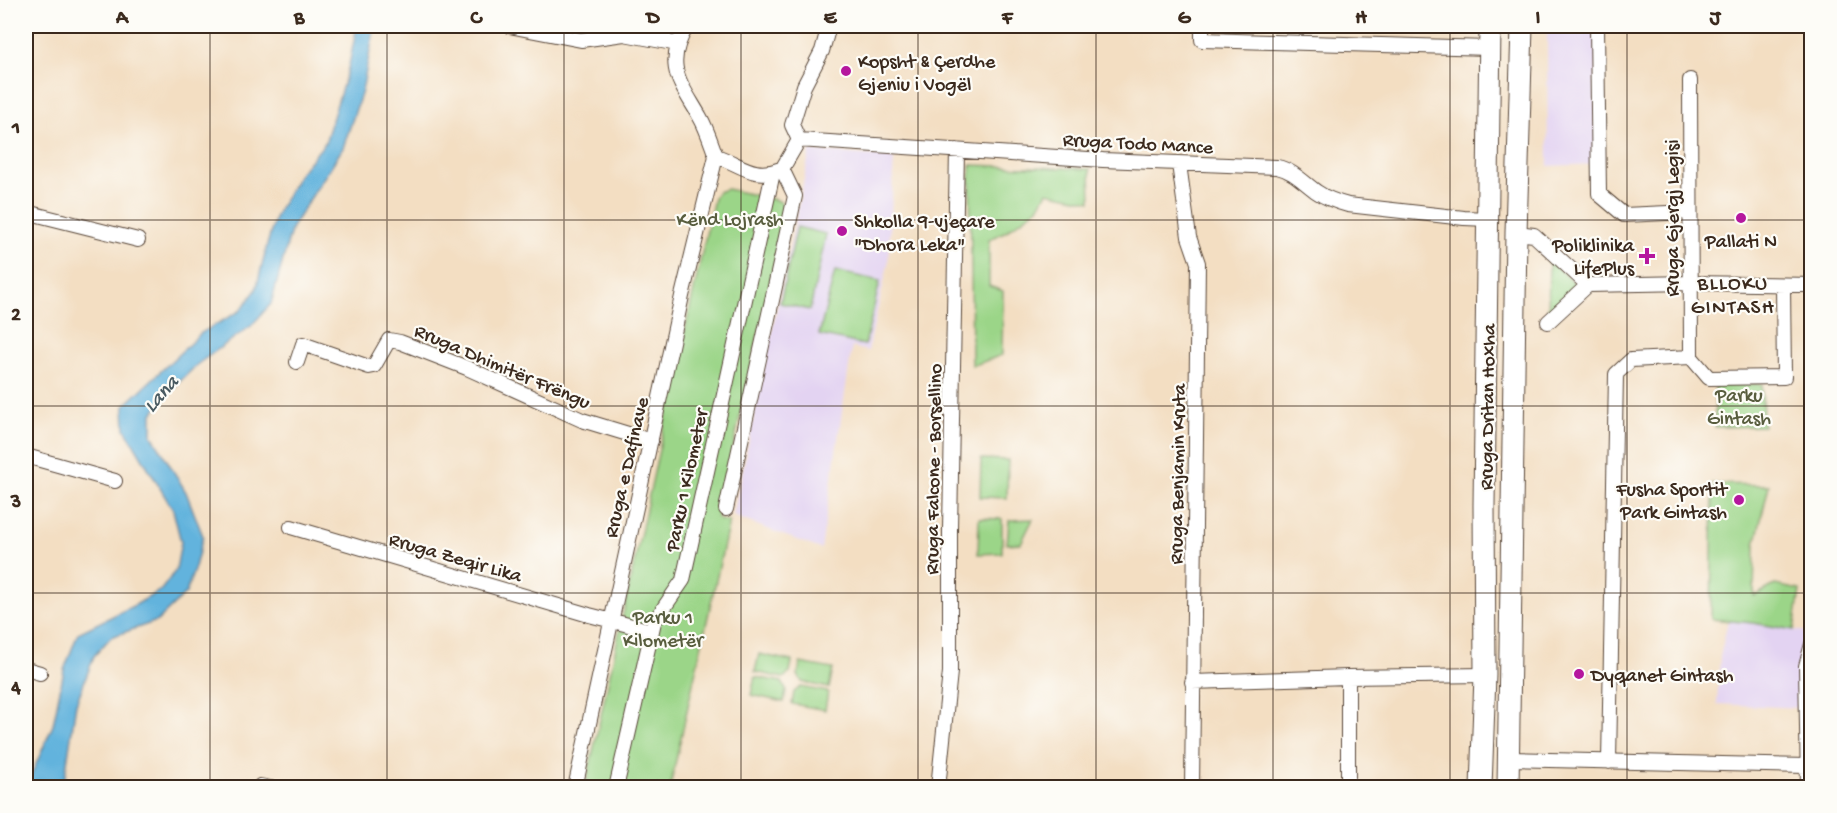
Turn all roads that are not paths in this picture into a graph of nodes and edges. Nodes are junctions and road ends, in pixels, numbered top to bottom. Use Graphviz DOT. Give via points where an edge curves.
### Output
graph roads {
  1 [pos="509,26"];
  2 [pos="659,26"];
  3 [pos="687,26"];
  4 [pos="829,26"];
  5 [pos="1202,26"];
  6 [pos="1490,26"];
  7 [pos="1522,26"];
  8 [pos="1597,26"];
  9 [pos="672,43"];
  10 [pos="1490,48"];
  11 [pos="1690,80"];
  12 [pos="799,140"];
  13 [pos="957,150"];
  14 [pos="716,156"];
  15 [pos="1179,164"];
  16 [pos="778,171"];
  17 [pos="26,212"];
  18 [pos="1690,212"];
  19 [pos="1488,219"];
  20 [pos="1516,233"];
  21 [pos="138,240"];
  22 [pos="1690,283"];
  23 [pos="1588,285"];
  24 [pos="1783,285"];
  25 [pos="1812,285"];
  26 [pos="1548,322"];
  27 [pos="1691,357"];
  28 [pos="297,362"];
  29 [pos="651,441"];
  30 [pos="26,456"];
  31 [pos="115,481"];
  32 [pos="726,509"];
  33 [pos="291,527"];
  34 [pos="610,621"];
  35 [pos="652,631"];
  36 [pos="1812,644"];
  37 [pos="26,669"];
  38 [pos="40,673"];
  39 [pos="1485,675"];
  40 [pos="1348,677"];
  41 [pos="1192,682"];
  42 [pos="1509,759"];
  43 [pos="1609,762"];
  44 [pos="1807,766"];
  45 [pos="575,788"];
  46 [pos="616,788"];
  47 [pos="938,788"];
  48 [pos="1192,788"];
  49 [pos="1348,788"];
  50 [pos="1481,788"];
  51 [pos="1508,788"];
  52 [pos="1808,788"];
  1 -- 9 [label="street" via="581,40 624,34"];
  2 -- 9 [label="street"];
  3 -- 9 [label="street"];
  4 -- 12 [label="street" via="792,125"];
  5 -- 10 [label="street" via="1202,40"];
  6 -- 10 [label="main road, Rruga Dritan Hoxha"];
  7 -- 20 [label="main road, Rruga Dritan Hoxha"];
  8 -- 18 [label="street" via="1599,194 1624,215"];
  9 -- 14 [label="street" via="679,82 707,130"];
  10 -- 19 [label="main road, Rruga Dritan Hoxha"];
  11 -- 18 [label="street, Rruga Gjergj Legisi"];
  12 -- 13 [label="street, Rruga Todo Mance"];
  12 -- 16 [label="street, Parku 1 Kilometer"];
  13 -- 15 [label="street, Rruga Todo Mance"];
  13 -- 47 [label="street, Rruga Falcone - Borsellino" via="950,672"];
  14 -- 16 [label="street" via="761,174"];
  14 -- 29 [label="street, Rruga e Dafinave"];
  15 -- 19 [label="street, Rruga Todo Mance" via="1285,169 1319,194 1348,205"];
  15 -- 41 [label="street, Rruga Benjamin Kruta" via="1189,237 1198,263"];
  16 -- 32 [label="street" via="795,196"];
  16 -- 35 [label="street, Parku 1 Kilometer" via="683,580"];
  17 -- 21 [label="street"];
  18 -- 22 [label="street, Rruga Gjergj Legisi"];
  19 -- 39 [label="main road, Rruga Dritan Hoxha"];
  20 -- 23 [label="street" via="1534,235"];
  20 -- 42 [label="main road, Rruga Dritan Hoxha"];
  22 -- 23 [label="street"];
  22 -- 24 [label="street"];
  22 -- 27 [label="street, Rruga Gjergj Legisi"];
  23 -- 26 [label="street"];
  24 -- 25 [label="street"];
  24 -- 27 [label="street" via="1784,377 1709,378"];
  27 -- 43 [label="street" via="1631,360 1616,374"];
  28 -- 29 [label="street, Rruga Dhimitër Frëngu" via="303,344 369,368 389,340 400,342 582,420"];
  29 -- 34 [label="street, Rruga e Dafinave"];
  30 -- 31 [label="street"];
  33 -- 34 [label="street, Rruga Zeqir Lika"];
  34 -- 35 [label="street, Rruga Zeqir Lika"];
  34 -- 45 [label="street, Rruga e Dafinave"];
  35 -- 46 [label="street, Parku 1 Kilometer"];
  36 -- 44 [label="street" via="1806,666"];
  37 -- 38 [label="street"];
  39 -- 40 [label="street"];
  39 -- 50 [label="main road, Rruga Dritan Hoxha"];
  40 -- 41 [label="street"];
  40 -- 49 [label="street"];
  41 -- 48 [label="street, Rruga Benjamin Kruta"];
  42 -- 43 [label="street"];
  42 -- 51 [label="main road, Rruga Dritan Hoxha"];
  43 -- 44 [label="street"];
  44 -- 52 [label="street"];
}
